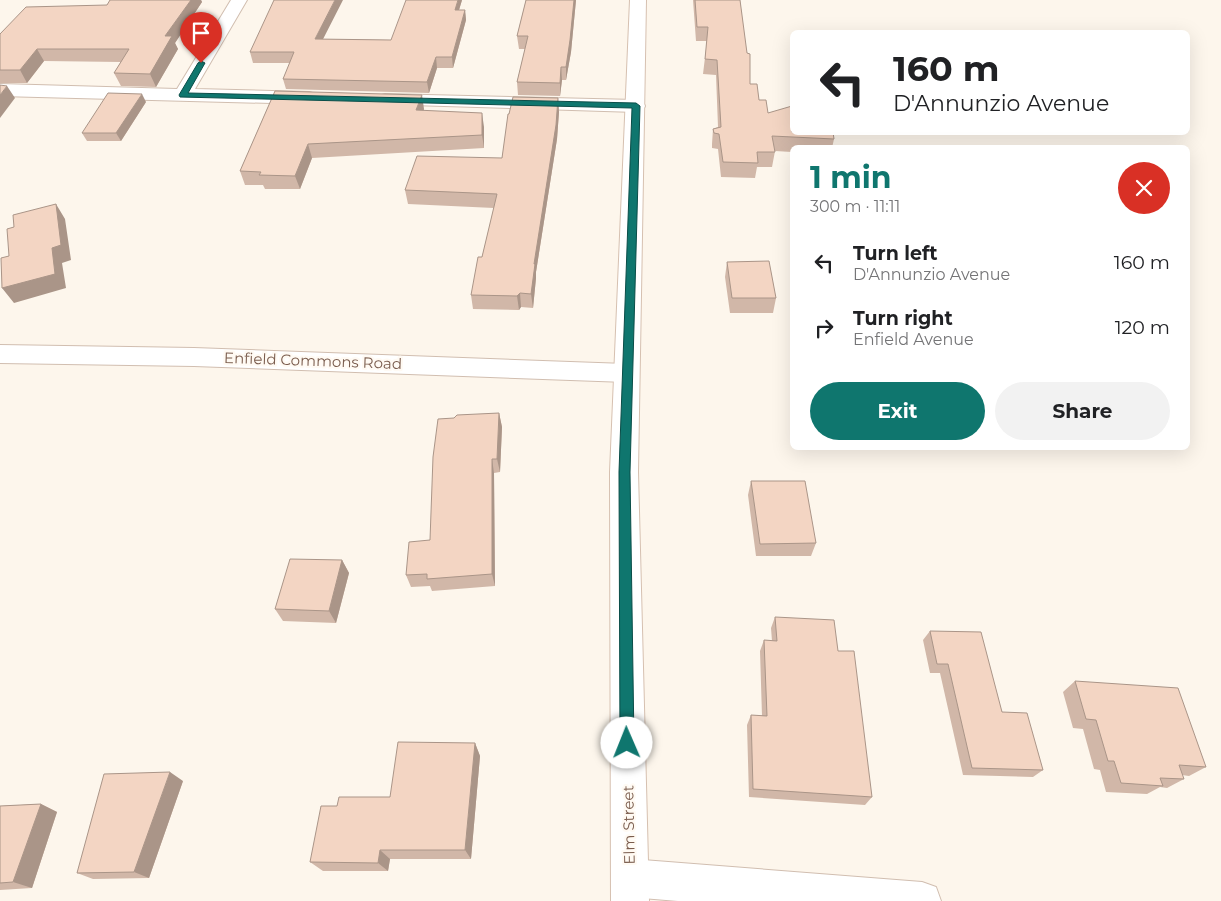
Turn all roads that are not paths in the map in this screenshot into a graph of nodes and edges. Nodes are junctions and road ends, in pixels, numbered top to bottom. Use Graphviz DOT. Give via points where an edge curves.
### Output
graph roads {
  1 [pos="239,0"];
  2 [pos="638,0"];
  3 [pos="0,90"];
  4 [pos="182,95"];
  5 [pos="330,98"];
  6 [pos="369,99"];
  7 [pos="636,106"];
  8 [pos="0,354"];
  9 [pos="626,373"];
  10 [pos="630,890"];
  11 [pos="922,901"];
  1 -- 4 [label="street"];
  2 -- 7 [label="street, Elm Street"];
  3 -- 4 [label="street"];
  4 -- 5 [label="street"];
  6 -- 7 [label="street"];
  7 -- 9 [label="street, Elm Street"];
  8 -- 9 [label="street, Enfield Commons Road" via="194,357"];
  9 -- 10 [label="street, Elm Street" via="624,587"];
  10 -- 11 [label="street"];
}
